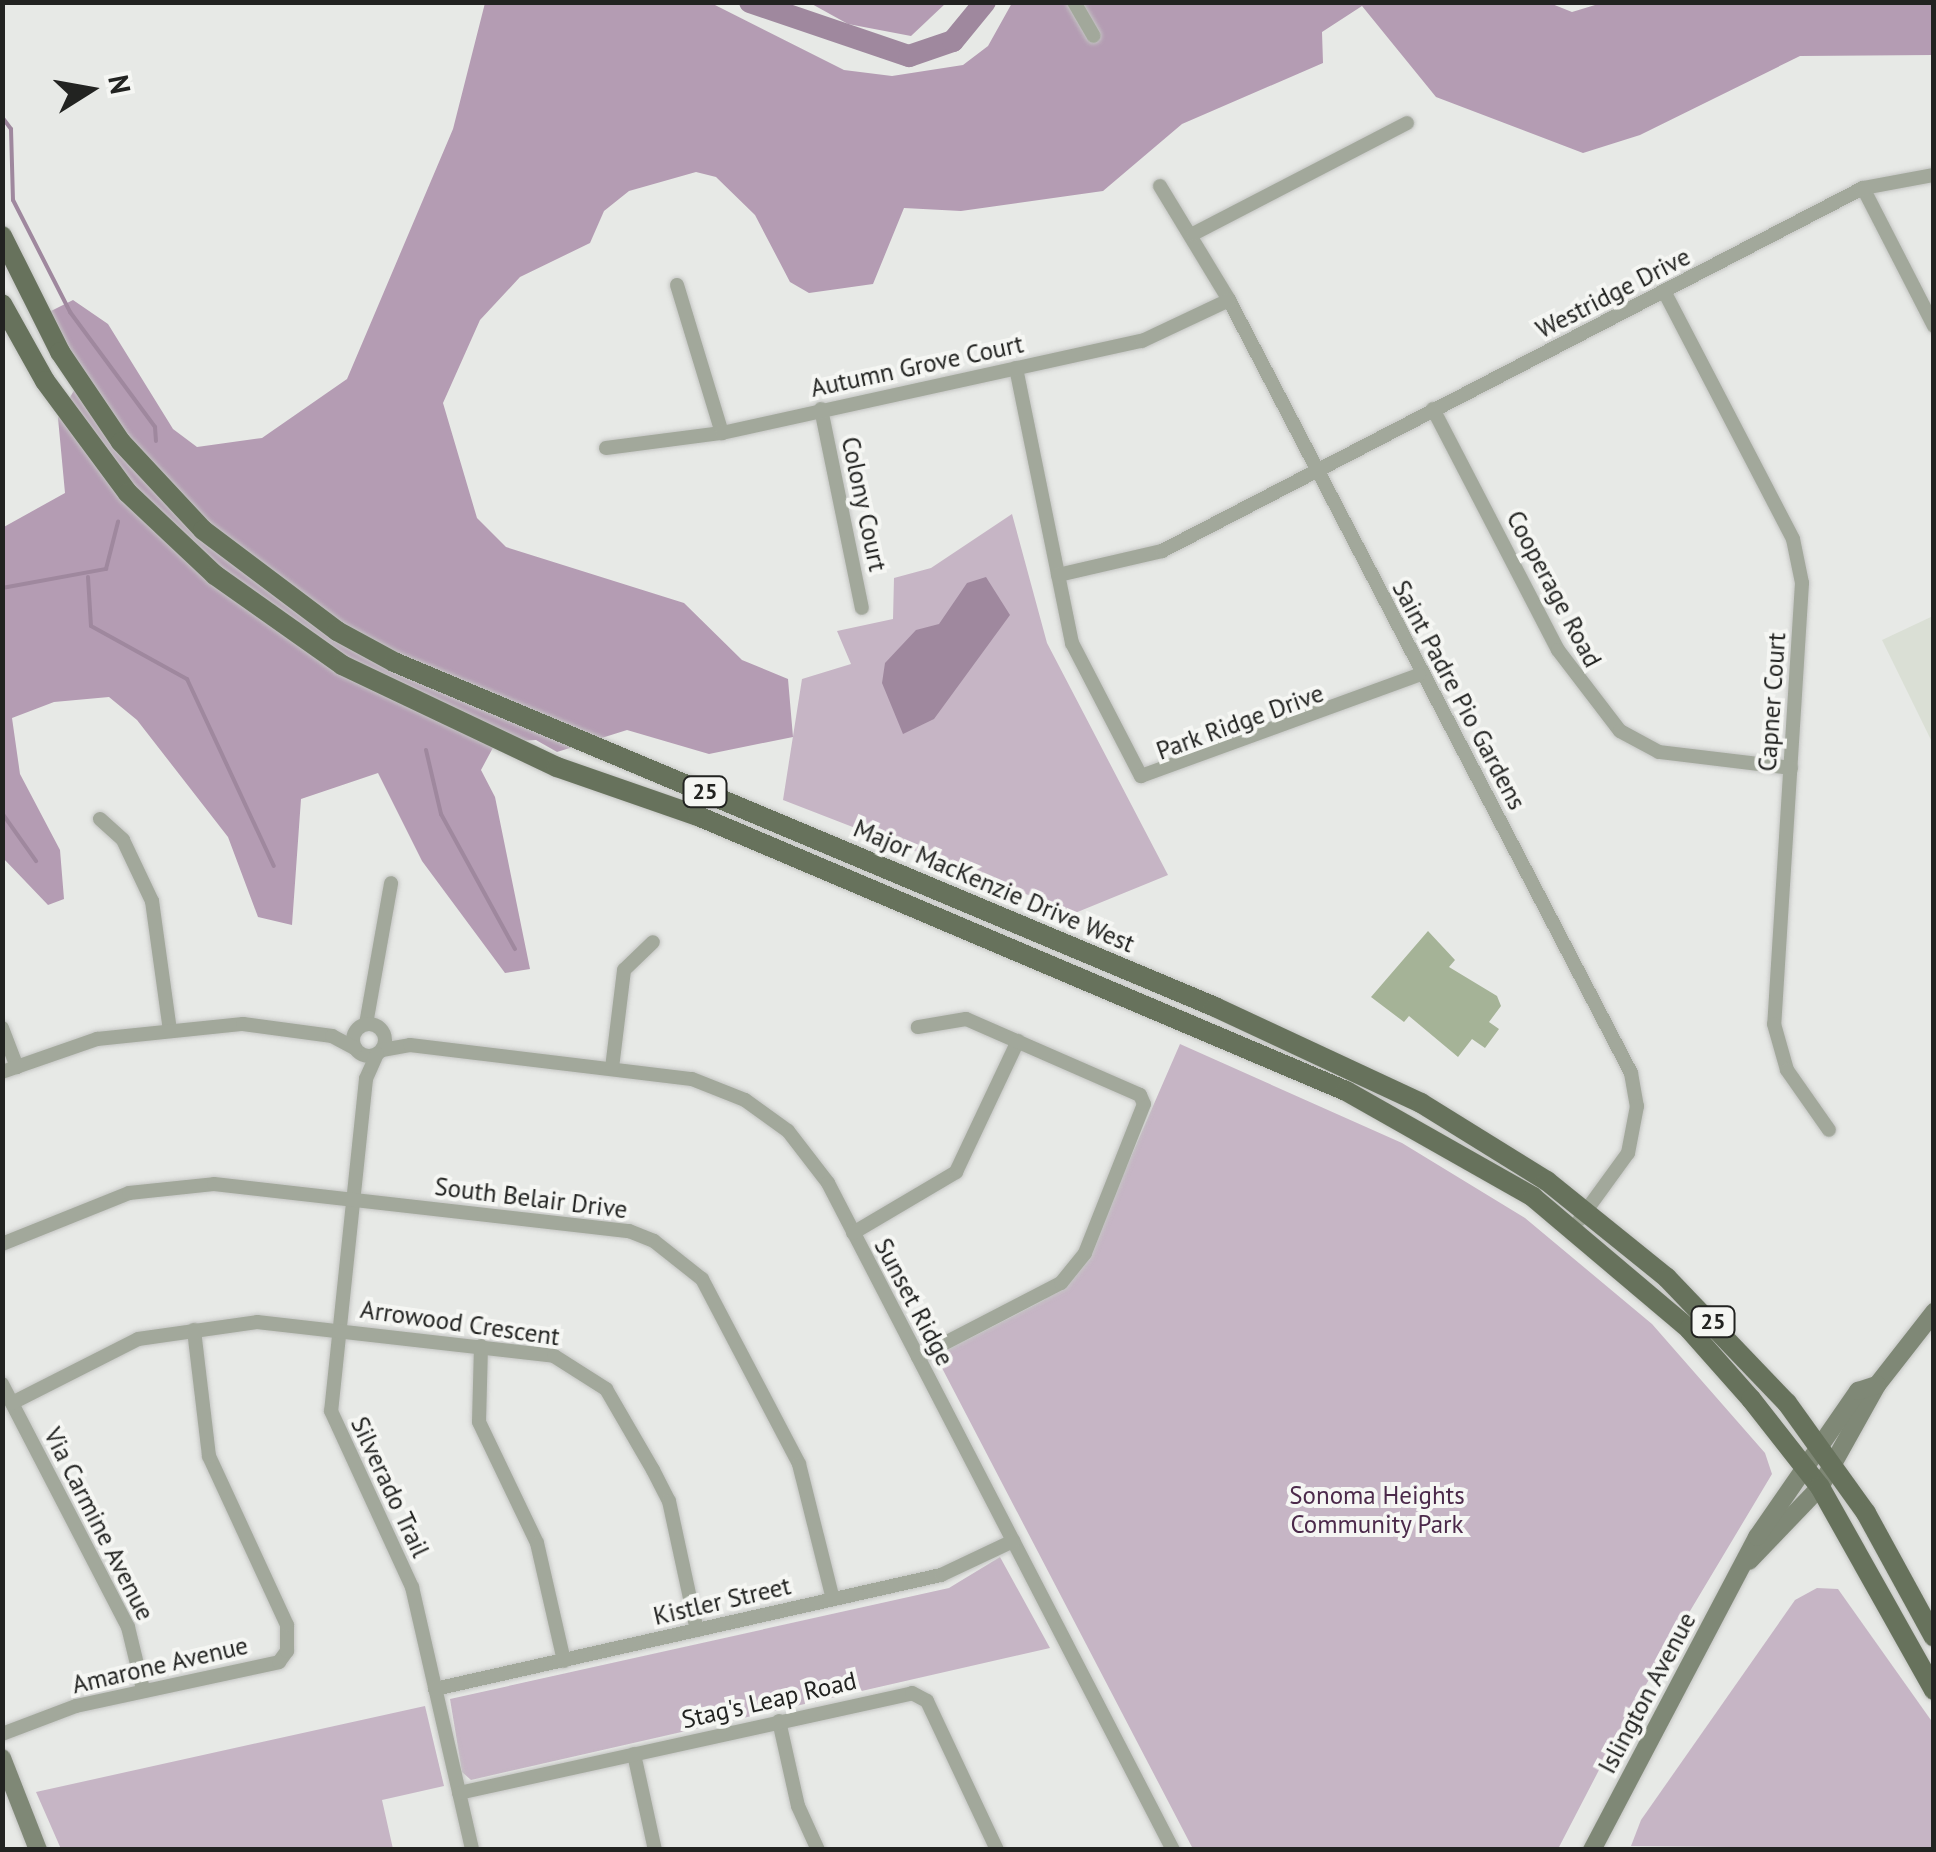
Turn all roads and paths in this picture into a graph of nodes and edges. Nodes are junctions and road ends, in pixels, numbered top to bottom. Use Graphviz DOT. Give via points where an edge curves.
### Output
graph roads {
  1 [pos="1074,2"];
  2 [pos="1094,36"];
  3 [pos="1407,123"];
  4 [pos="1934,176"];
  5 [pos="1160,186"];
  6 [pos="1863,188"];
  7 [pos="1193,234"];
  8 [pos="2,236"];
  9 [pos="677,285"];
  10 [pos="1665,292"];
  11 [pos="1230,300"];
  12 [pos="2,304"];
  13 [pos="1934,326"];
  14 [pos="1016,368"];
  15 [pos="822,409"];
  16 [pos="1433,410"];
  17 [pos="722,433"];
  18 [pos="606,448"];
  19 [pos="1320,471"];
  20 [pos="1058,575"];
  21 [pos="862,608"];
  22 [pos="1418,676"];
  23 [pos="1790,768"];
  24 [pos="100,819"];
  25 [pos="391,883"];
  26 [pos="653,942"];
  27 [pos="918,1026"];
  28 [pos="2,1028"];
  29 [pos="372,1028"];
  30 [pos="170,1030"];
  31 [pos="332,1036"];
  32 [pos="1018,1041"];
  33 [pos="410,1045"];
  34 [pos="357,1050"];
  35 [pos="379,1052"];
  36 [pos="612,1068"];
  37 [pos="10,1070"];
  38 [pos="366,1079"];
  39 [pos="1829,1130"];
  40 [pos="352,1198"];
  41 [pos="1587,1211"];
  42 [pos="1573,1228"];
  43 [pos="853,1233"];
  44 [pos="2,1244"];
  45 [pos="1934,1312"];
  46 [pos="337,1329"];
  47 [pos="194,1330"];
  48 [pos="481,1346"];
  49 [pos="918,1357"];
  50 [pos="2,1384"];
  51 [pos="1877,1385"];
  52 [pos="12,1403"];
  53 [pos="1820,1444"];
  54 [pos="1833,1464"];
  55 [pos="1802,1468"];
  56 [pos="1820,1487"];
  57 [pos="1013,1541"];
  58 [pos="1749,1561"];
  59 [pos="833,1599"];
  60 [pos="696,1630"];
  61 [pos="1934,1638"];
  62 [pos="564,1661"];
  63 [pos="435,1689"];
  64 [pos="142,1690"];
  65 [pos="1934,1690"];
  66 [pos="779,1721"];
  67 [pos="2,1734"];
  68 [pos="634,1754"];
  69 [pos="2,1758"];
  70 [pos="459,1793"];
  71 [pos="38,1850"];
  72 [pos="472,1850"];
  73 [pos="655,1850"];
  74 [pos="818,1850"];
  75 [pos="997,1850"];
  76 [pos="1173,1850"];
  77 [pos="1592,1850"];
  1 -- 2 [label="street"];
  3 -- 7 [label="street"];
  4 -- 6 [label="street, Westridge Drive"];
  5 -- 7 [label="street, Saint Padre Pio Gardens"];
  6 -- 10 [label="street, Westridge Drive"];
  6 -- 13 [label="street"];
  7 -- 11 [label="street, Saint Padre Pio Gardens"];
  8 -- 41 [label="main road, Major MacKenzie Drive West / 25" via="60,352 122,442 204,530 337,631 394,662 1372,1079 1488,1141"];
  9 -- 17 [label="street"];
  10 -- 16 [label="street, Westridge Drive"];
  10 -- 23 [label="street, Capner Court" via="1792,539 1802,583"];
  11 -- 14 [label="street, Autumn Grove Court" via="1142,341"];
  11 -- 19 [label="street, Saint Padre Pio Gardens"];
  12 -- 42 [label="main road, Major MacKenzie Drive West / 25" via="45,382 128,493 214,575 342,665 557,768 698,816 1346,1091 1463,1151"];
  14 -- 15 [label="street, Autumn Grove Court"];
  14 -- 20 [label="street, Park Ridge Drive"];
  15 -- 17 [label="street, Autumn Grove Court"];
  15 -- 21 [label="street, Colony Court"];
  16 -- 19 [label="street, Westridge Drive"];
  16 -- 23 [label="street, Cooperage Road" via="1558,650 1620,731 1659,752"];
  17 -- 18 [label="street, Autumn Grove Court"];
  19 -- 20 [label="street, Westridge Drive" via="1141,560"];
  19 -- 22 [label="street, Saint Padre Pio Gardens"];
  20 -- 22 [label="street, Park Ridge Drive" via="1072,643 1141,776 1152,779"];
  22 -- 41 [label="street, Saint Padre Pio Gardens" via="1634,1084 1628,1154"];
  23 -- 39 [label="street, Capner Court" via="1774,1024 1787,1070"];
  24 -- 30 [label="street" via="123,840 152,900"];
  25 -- 29 [label="street"];
  26 -- 36 [label="street" via="624,970"];
  27 -- 32 [label="street" via="966,1019"];
  28 -- 37 [label="street"];
  29 -- 31 [label="street"];
  29 -- 33 [label="street, Sunset Ridge"];
  29 -- 34 [label="street"];
  29 -- 35 [label="street, Silverado Trail"];
  30 -- 31 [label="street" via="243,1024"];
  30 -- 37 [label="street" via="97,1039"];
  31 -- 34 [label="street"];
  32 -- 43 [label="street" via="956,1172"];
  32 -- 49 [label="street" via="1140,1095 1144,1104 1085,1253 1061,1283"];
  33 -- 35 [label="street, Sunset Ridge"];
  33 -- 36 [label="street, Sunset Ridge"];
  34 -- 35 [label="street, Sunset Ridge"];
  34 -- 38 [label="street, Silverado Trail"];
  35 -- 38 [label="street, Silverado Trail"];
  36 -- 43 [label="street, Sunset Ridge" via="692,1079 756,1107 807,1152"];
  38 -- 40 [label="street, Silverado Trail"];
  40 -- 44 [label="street, South Belair Drive" via="214,1184 172,1188 129,1194"];
  40 -- 46 [label="street, Silverado Trail"];
  40 -- 59 [label="street, South Belair Drive" via="629,1231 675,1252 710,1293 799,1464"];
  41 -- 42 [label="street, Saint Padre Pio Gardens"];
  41 -- 53 [label="main road, Major MacKenzie Drive West / 25" via="1737,1345"];
  42 -- 55 [label="main road, Major MacKenzie Drive West / 25" via="1689,1329"];
  43 -- 49 [label="street, Sunset Ridge"];
  45 -- 51 [label="main road, Islington Avenue"];
  46 -- 47 [label="street, Arrowood Crescent" via="257,1322"];
  46 -- 48 [label="street, Arrowood Crescent"];
  46 -- 63 [label="street, Silverado Trail" via="334,1430 408,1578"];
  47 -- 52 [label="street, Arrowood Crescent" via="138,1339"];
  47 -- 64 [label="street, Amarone Avenue" via="209,1456 287,1624 287,1651 279,1662"];
  48 -- 60 [label="street, Arrowood Crescent" via="566,1361 617,1403 669,1501"];
  48 -- 62 [label="street" via="479,1422 537,1542"];
  49 -- 57 [label="street, Sunset Ridge"];
  50 -- 52 [label="street, Via Carmine Avenue"];
  51 -- 53 [label="main road, Islington Avenue" via="1858,1391"];
  51 -- 54 [label="main road, Islington Avenue"];
  52 -- 64 [label="street, Via Carmine Avenue" via="128,1628"];
  53 -- 54 [label="main road, Major MacKenzie Drive West / 25"];
  53 -- 55 [label="main road, Islington Avenue"];
  54 -- 56 [label="main road, Islington Avenue"];
  54 -- 61 [label="main road, Major MacKenzie Drive West / 25"];
  55 -- 56 [label="main road, Major MacKenzie Drive West / 25"];
  55 -- 58 [label="main road, Islington Avenue"];
  56 -- 58 [label="main road, Islington Avenue"];
  56 -- 65 [label="main road, Major MacKenzie Drive West / 25"];
  57 -- 59 [label="street, Kistler Street" via="951,1572"];
  57 -- 76 [label="street, Sunset Ridge"];
  58 -- 77 [label="main road, Islington Avenue"];
  59 -- 60 [label="street, Kistler Street"];
  60 -- 62 [label="street, Kistler Street"];
  62 -- 63 [label="street, Kistler Street"];
  63 -- 70 [label="street, Silverado Trail"];
  64 -- 67 [label="street, Amarone Avenue"];
  66 -- 68 [label="street, Stag's Leap Road"];
  66 -- 74 [label="street" via="798,1806"];
  66 -- 75 [label="street, Stag's Leap Road" via="920,1696"];
  68 -- 70 [label="street, Stag's Leap Road"];
  68 -- 73 [label="street"];
  69 -- 71 [label="main road"];
  70 -- 72 [label="street, Silverado Trail"];
}
